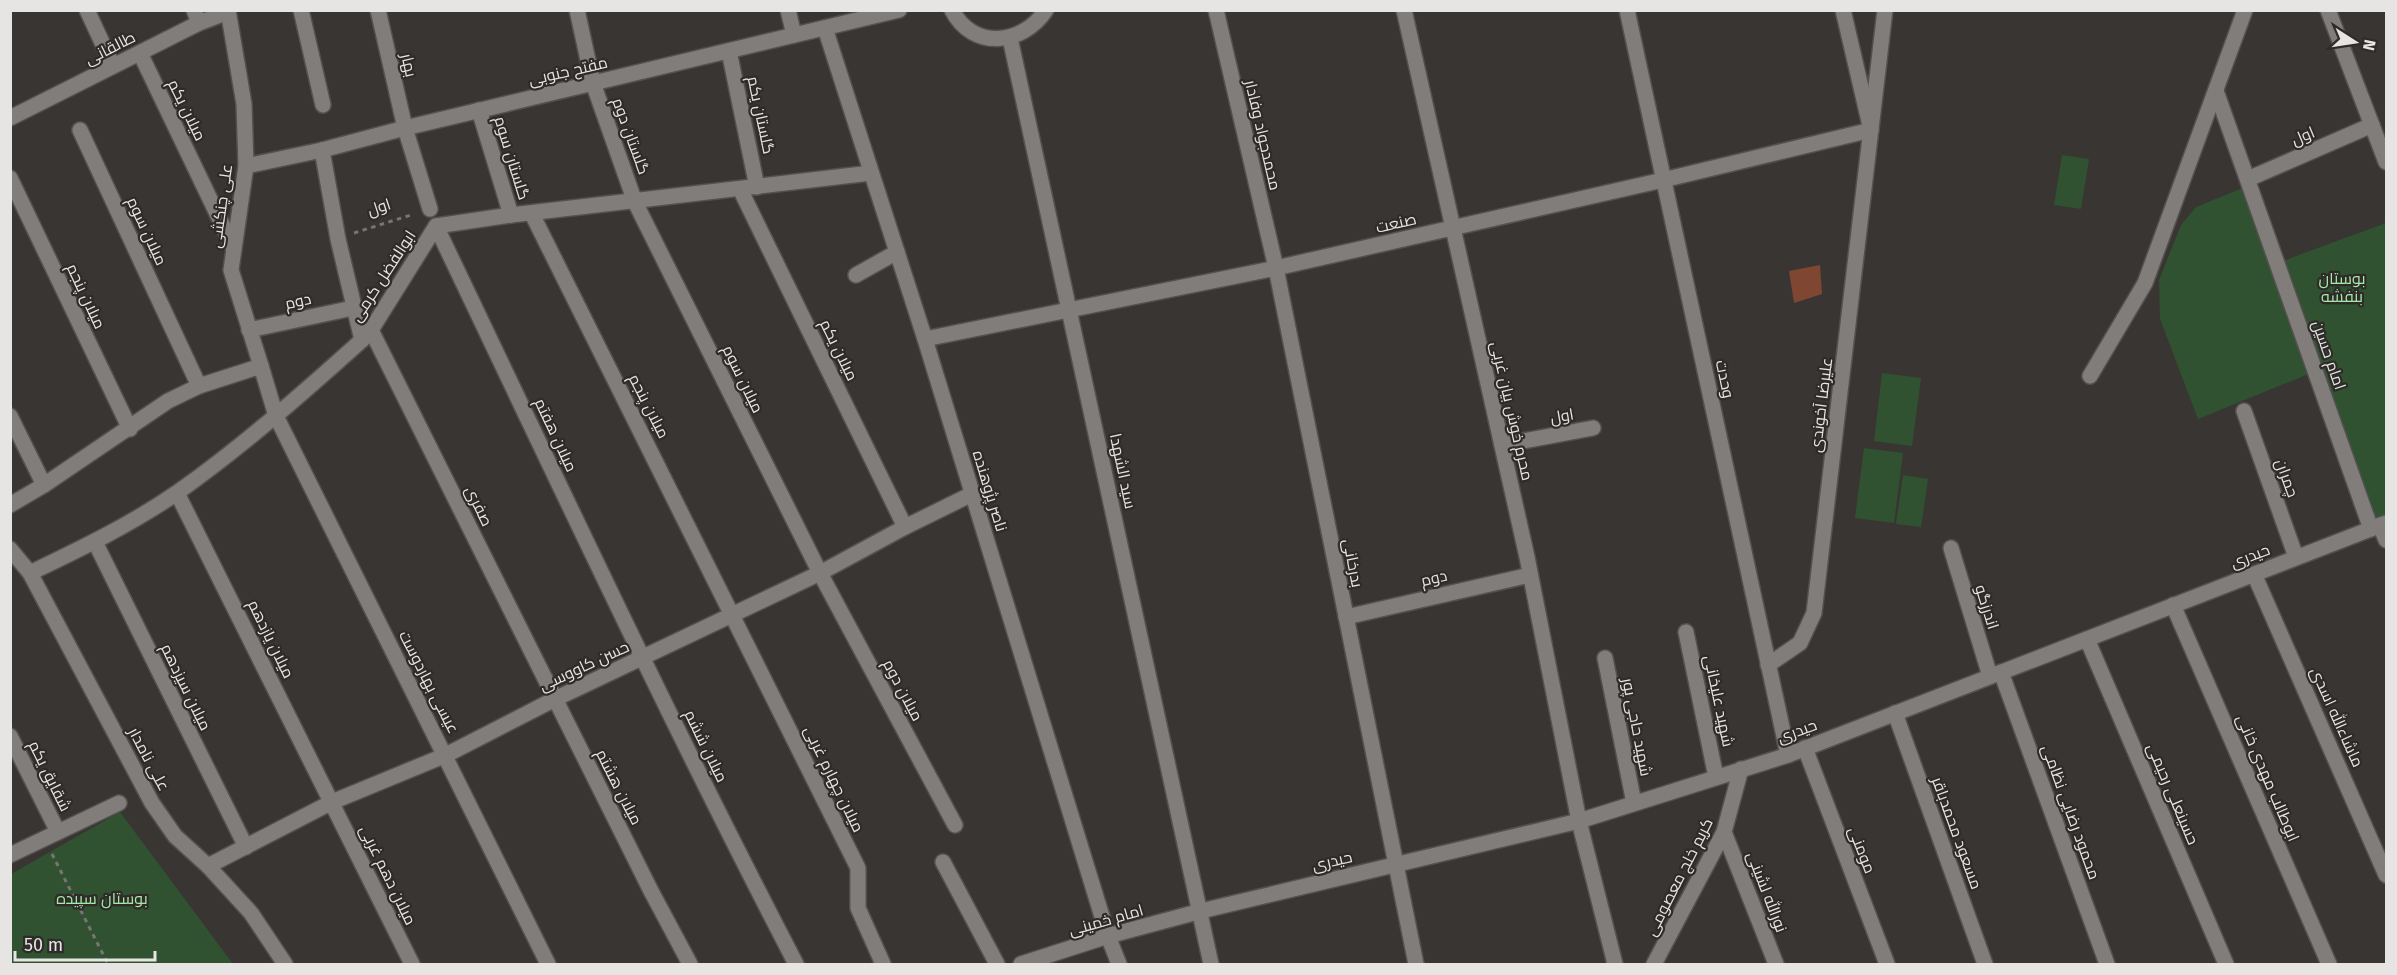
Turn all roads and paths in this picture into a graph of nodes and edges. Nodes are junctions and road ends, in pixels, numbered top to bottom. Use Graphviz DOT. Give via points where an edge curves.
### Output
graph roads {
  1 [pos="87,10"];
  2 [pos="301,10"];
  3 [pos="378,10"];
  4 [pos="577,10"];
  5 [pos="788,10"];
  6 [pos="899,10"];
  7 [pos="952,10"];
  8 [pos="1046,10"];
  9 [pos="1216,10"];
  10 [pos="1404,10"];
  11 [pos="1627,10"];
  12 [pos="1843,10"];
  13 [pos="1885,10"];
  14 [pos="2245,10"];
  15 [pos="2328,10"];
  16 [pos="228,11"];
  17 [pos="196,17"];
  18 [pos="825,28"];
  19 [pos="794,35"];
  20 [pos="1010,38"];
  21 [pos="729,51"];
  22 [pos="140,53"];
  23 [pos="113,66"];
  24 [pos="593,83"];
  25 [pos="2216,91"];
  26 [pos="323,105"];
  27 [pos="479,110"];
  28 [pos="11,117"];
  29 [pos="2373,125"];
  30 [pos="405,128"];
  31 [pos="80,130"];
  32 [pos="1871,130"];
  33 [pos="322,150"];
  34 [pos="2386,162"];
  35 [pos="246,166"];
  36 [pos="871,173"];
  37 [pos="10,178"];
  38 [pos="2248,179"];
  39 [pos="1664,180"];
  40 [pos="757,187"];
  41 [pos="740,189"];
  42 [pos="635,202"];
  43 [pos="430,209"];
  44 [pos="532,214"];
  45 [pos="511,215"];
  46 [pos="436,226"];
  47 [pos="1453,229"];
  48 [pos="338,239"];
  49 [pos="233,247"];
  50 [pos="897,252"];
  51 [pos="1276,268"];
  52 [pos="856,275"];
  53 [pos="353,308"];
  54 [pos="1070,311"];
  55 [pos="249,330"];
  56 [pos="366,335"];
  57 [pos="925,339"];
  58 [pos="261,366"];
  59 [pos="2090,376"];
  60 [pos="199,386"];
  61 [pos="2244,411"];
  62 [pos="10,416"];
  63 [pos="276,416"];
  64 [pos="1593,428"];
  65 [pos="129,429"];
  66 [pos="1502,445"];
  67 [pos="44,485"];
  68 [pos="177,493"];
  69 [pos="972,494"];
  70 [pos="10,505"];
  71 [pos="2379,525"];
  72 [pos="905,527"];
  73 [pos="2386,540"];
  74 [pos="95,542"];
  75 [pos="1951,548"];
  76 [pos="10,549"];
  77 [pos="2296,557"];
  78 [pos="30,573"];
  79 [pos="820,573"];
  80 [pos="2254,574"];
  81 [pos="1530,575"];
  82 [pos="2173,605"];
  83 [pos="733,615"];
  84 [pos="1346,617"];
  85 [pos="1686,632"];
  86 [pos="2087,639"];
  87 [pos="642,658"];
  88 [pos="1605,658"];
  89 [pos="1768,665"];
  90 [pos="1995,674"];
  91 [pos="555,699"];
  92 [pos="1895,713"];
  93 [pos="10,736"];
  94 [pos="1805,748"];
  95 [pos="1788,754"];
  96 [pos="446,755"];
  97 [pos="1741,769"];
  98 [pos="1716,777"];
  99 [pos="332,802"];
  100 [pos="119,803"];
  101 [pos="1634,803"];
  102 [pos="1579,821"];
  103 [pos="955,825"];
  104 [pos="1724,832"];
  105 [pos="51,836"];
  106 [pos="246,848"];
  107 [pos="10,855"];
  108 [pos="943,862"];
  109 [pos="1396,865"];
  110 [pos="208,866"];
  111 [pos="2386,875"];
  112 [pos="1201,911"];
  113 [pos="1108,936"];
  114 [pos="108,964"];
  115 [pos="285,964"];
  116 [pos="412,964"];
  117 [pos="548,964"];
  118 [pos="690,964"];
  119 [pos="796,964"];
  120 [pos="884,964"];
  121 [pos="997,964"];
  122 [pos="1021,964"];
  123 [pos="1119,964"];
  124 [pos="1211,964"];
  125 [pos="1416,964"];
  126 [pos="1615,964"];
  127 [pos="1655,964"];
  128 [pos="1776,964"];
  129 [pos="1887,964"];
  130 [pos="1985,964"];
  131 [pos="2107,964"];
  132 [pos="2226,964"];
  133 [pos="2329,964"];
  1 -- 23 [label="street"];
  2 -- 26 [label="street"];
  3 -- 30 [label="street, بهار"];
  4 -- 24 [label="street, گلستان دوم"];
  5 -- 19 [label="street"];
  6 -- 18 [label="street, مفتح جنوبی"];
  7 -- 20 [label="street" via="964,26 979,35"];
  8 -- 20 [label="street" via="1026,32"];
  9 -- 51 [label="street, محمدجواد وفادار"];
  10 -- 47 [label="street, محرم خوش بیان غربی"];
  11 -- 39 [label="street, وحدت"];
  12 -- 32 [label="street, علیرضا آخوندی"];
  13 -- 32 [label="street, علیرضا آخوندی"];
  14 -- 25 [label="street"];
  15 -- 29 [label="street"];
  16 -- 17 [label="street, طالقانی"];
  16 -- 35 [label="street, علی چنکشی" via="244,104"];
  17 -- 22 [label="street, طالقانی"];
  18 -- 19 [label="street, مفتح جنوبی"];
  18 -- 36 [label="street, ناصر پژوهنده"];
  19 -- 21 [label="street, مفتح جنوبی"];
  20 -- 54 [label="street, سید الشهدا"];
  21 -- 24 [label="street, مفتح جنوبی"];
  21 -- 40 [label="street, گلستان یکم"];
  22 -- 23 [label="street, طالقانی"];
  22 -- 49 [label="street, میلان یکم"];
  23 -- 28 [label="street, طالقانی"];
  24 -- 27 [label="street, مفتح جنوبی"];
  24 -- 42 [label="street, گلستان دوم"];
  25 -- 38 [label="street, امام حسین"];
  25 -- 59 [label="street" via="2145,283"];
  27 -- 30 [label="street, مفتح جنوبی"];
  27 -- 45 [label="street, گلستان سوم"];
  29 -- 34 [label="street"];
  29 -- 38 [label="street, اول"];
  30 -- 33 [label="street, مفتح جنوبی"];
  30 -- 43 [label="street, بهار"];
  31 -- 60 [label="street, میلان سوم"];
  32 -- 39 [label="street, صنعت"];
  32 -- 89 [label="street, علیرضا آخوندی" via="1814,613 1800,643"];
  33 -- 35 [label="street, مفتح جنوبی"];
  33 -- 48 [label="street, صفری"];
  35 -- 49 [label="street, علی چنکشی"];
  36 -- 40 [label="street, ابوالفضل کرمی"];
  36 -- 50 [label="street, ناصر پژوهنده"];
  37 -- 65 [label="street, میلان پنجم"];
  38 -- 71 [label="street, امام حسین"];
  39 -- 47 [label="street, صنعت"];
  39 -- 89 [label="street, وحدت"];
  40 -- 41 [label="street, ابوالفضل کرمی"];
  41 -- 42 [label="street, ابوالفضل کرمی"];
  41 -- 72 [label="street, میلان یکم"];
  42 -- 44 [label="street, ابوالفضل کرمی"];
  42 -- 79 [label="street, میلان سوم"];
  43 -- 48 [label="path, اول"];
  44 -- 45 [label="street, ابوالفضل کرمی"];
  44 -- 83 [label="street, میلان پنجم"];
  45 -- 46 [label="street, ابوالفضل کرمی"];
  46 -- 56 [label="street, ابوالفضل کرمی"];
  46 -- 87 [label="street, میلان هفتم"];
  47 -- 51 [label="street, صنعت"];
  47 -- 66 [label="street, محرم خوش بیان غربی"];
  48 -- 53 [label="street, صفری"];
  49 -- 55 [label="street, علی چنکشی" via="231,270"];
  50 -- 52 [label="street"];
  50 -- 57 [label="street, ناصر پژوهنده"];
  51 -- 54 [label="street, صنعت"];
  51 -- 84 [label="street, بدرخانی"];
  53 -- 55 [label="street, دوم"];
  53 -- 56 [label="street, صفری"];
  54 -- 57 [label="street, صنعت"];
  54 -- 112 [label="street, سید الشهدا"];
  55 -- 58 [label="street, علی چنکشی"];
  56 -- 63 [label="street, ابوالفضل کرمی"];
  56 -- 91 [label="street, صفری"];
  57 -- 69 [label="street, ناصر پژوهنده"];
  58 -- 60 [label="street"];
  58 -- 63 [label="street, عیسی بهاردوست"];
  60 -- 65 [label="street" via="168,401"];
  61 -- 77 [label="street, چمران"];
  62 -- 67 [label="street"];
  63 -- 68 [label="street, ابوالفضل کرمی"];
  63 -- 96 [label="street, عیسی بهاردوست"];
  64 -- 66 [label="street, اول"];
  65 -- 67 [label="street"];
  66 -- 81 [label="street, محرم خوش بیان غربی"];
  67 -- 70 [label="street"];
  68 -- 74 [label="street, ابوالفضل کرمی"];
  68 -- 99 [label="street, میلان یازدهم"];
  69 -- 72 [label="street, حسن کاووسی"];
  69 -- 113 [label="street, ناصر پژوهنده"];
  71 -- 73 [label="street, امام حسین"];
  71 -- 77 [label="street, حیدری"];
  72 -- 79 [label="street, حسن کاووسی"];
  74 -- 78 [label="street, ابوالفضل کرمی"];
  74 -- 106 [label="street, میلان سیزدهم"];
  75 -- 90 [label="street, اندرزگو"];
  76 -- 78 [label="street, علی نامدار"];
  77 -- 80 [label="street, حیدری"];
  78 -- 110 [label="street, علی نامدار" via="152,803 175,836"];
  79 -- 83 [label="street, حسن کاووسی"];
  79 -- 103 [label="street, میلان دوم"];
  80 -- 82 [label="street, حیدری"];
  80 -- 111 [label="street, ماشاءالله اسدی"];
  81 -- 84 [label="street, دوم"];
  81 -- 102 [label="street, محرم خوش بیان غربی"];
  82 -- 86 [label="street, حیدری"];
  82 -- 133 [label="street, ابوطالب مهدی خانی"];
  83 -- 87 [label="street, حسن کاووسی"];
  83 -- 120 [label="street, میلان چهارم غربی" via="858,868 858,908"];
  84 -- 109 [label="street, بدرخانی"];
  85 -- 98 [label="street, شهید علیخانی"];
  86 -- 90 [label="street, حیدری"];
  86 -- 132 [label="street, حسینعلی رحیمی"];
  87 -- 91 [label="street, حسن کاووسی"];
  87 -- 119 [label="street, میلان ششم"];
  88 -- 101 [label="street, شهید حاجی پور"];
  89 -- 95 [label="street, وحدت"];
  90 -- 92 [label="street, حیدری"];
  90 -- 131 [label="street, محمود رضایی نظامی"];
  91 -- 96 [label="street, حسن کاووسی"];
  91 -- 118 [label="street, میلان هشتم"];
  92 -- 94 [label="street, حیدری"];
  92 -- 130 [label="street, مسعود محمدباقر"];
  93 -- 105 [label="street, شقایق یکم"];
  94 -- 95 [label="street, حیدری"];
  94 -- 129 [label="street, مومنی"];
  95 -- 97 [label="street, حیدری"];
  96 -- 99 [label="street, حسن کاووسی"];
  96 -- 117 [label="street, عیسی بهاردوست"];
  97 -- 98 [label="street, حیدری"];
  97 -- 104 [label="street, کریم خلج معصومی"];
  98 -- 101 [label="street, حیدری"];
  99 -- 106 [label="street, حسن کاووسی"];
  99 -- 116 [label="street, میلان دهم غربی"];
  100 -- 105 [label="street"];
  101 -- 102 [label="street, حیدری"];
  102 -- 109 [label="street, حیدری"];
  102 -- 126 [label="street, محرم خوش بیان غربی"];
  104 -- 127 [label="street, کریم خلج معصومی"];
  104 -- 128 [label="street, نورالله لشینی"];
  105 -- 107 [label="street"];
  105 -- 114 [label="path"];
  106 -- 110 [label="street, حسن کاووسی"];
  108 -- 121 [label="street"];
  109 -- 112 [label="street, حیدری"];
  109 -- 125 [label="street, بدرخانی"];
  110 -- 115 [label="street, علی نامدار" via="251,913"];
  112 -- 113 [label="street, امام خمینی"];
  112 -- 124 [label="street, سید الشهدا"];
  113 -- 122 [label="street, امام خمینی"];
  113 -- 123 [label="street, ناصر پژوهنده"];
}
